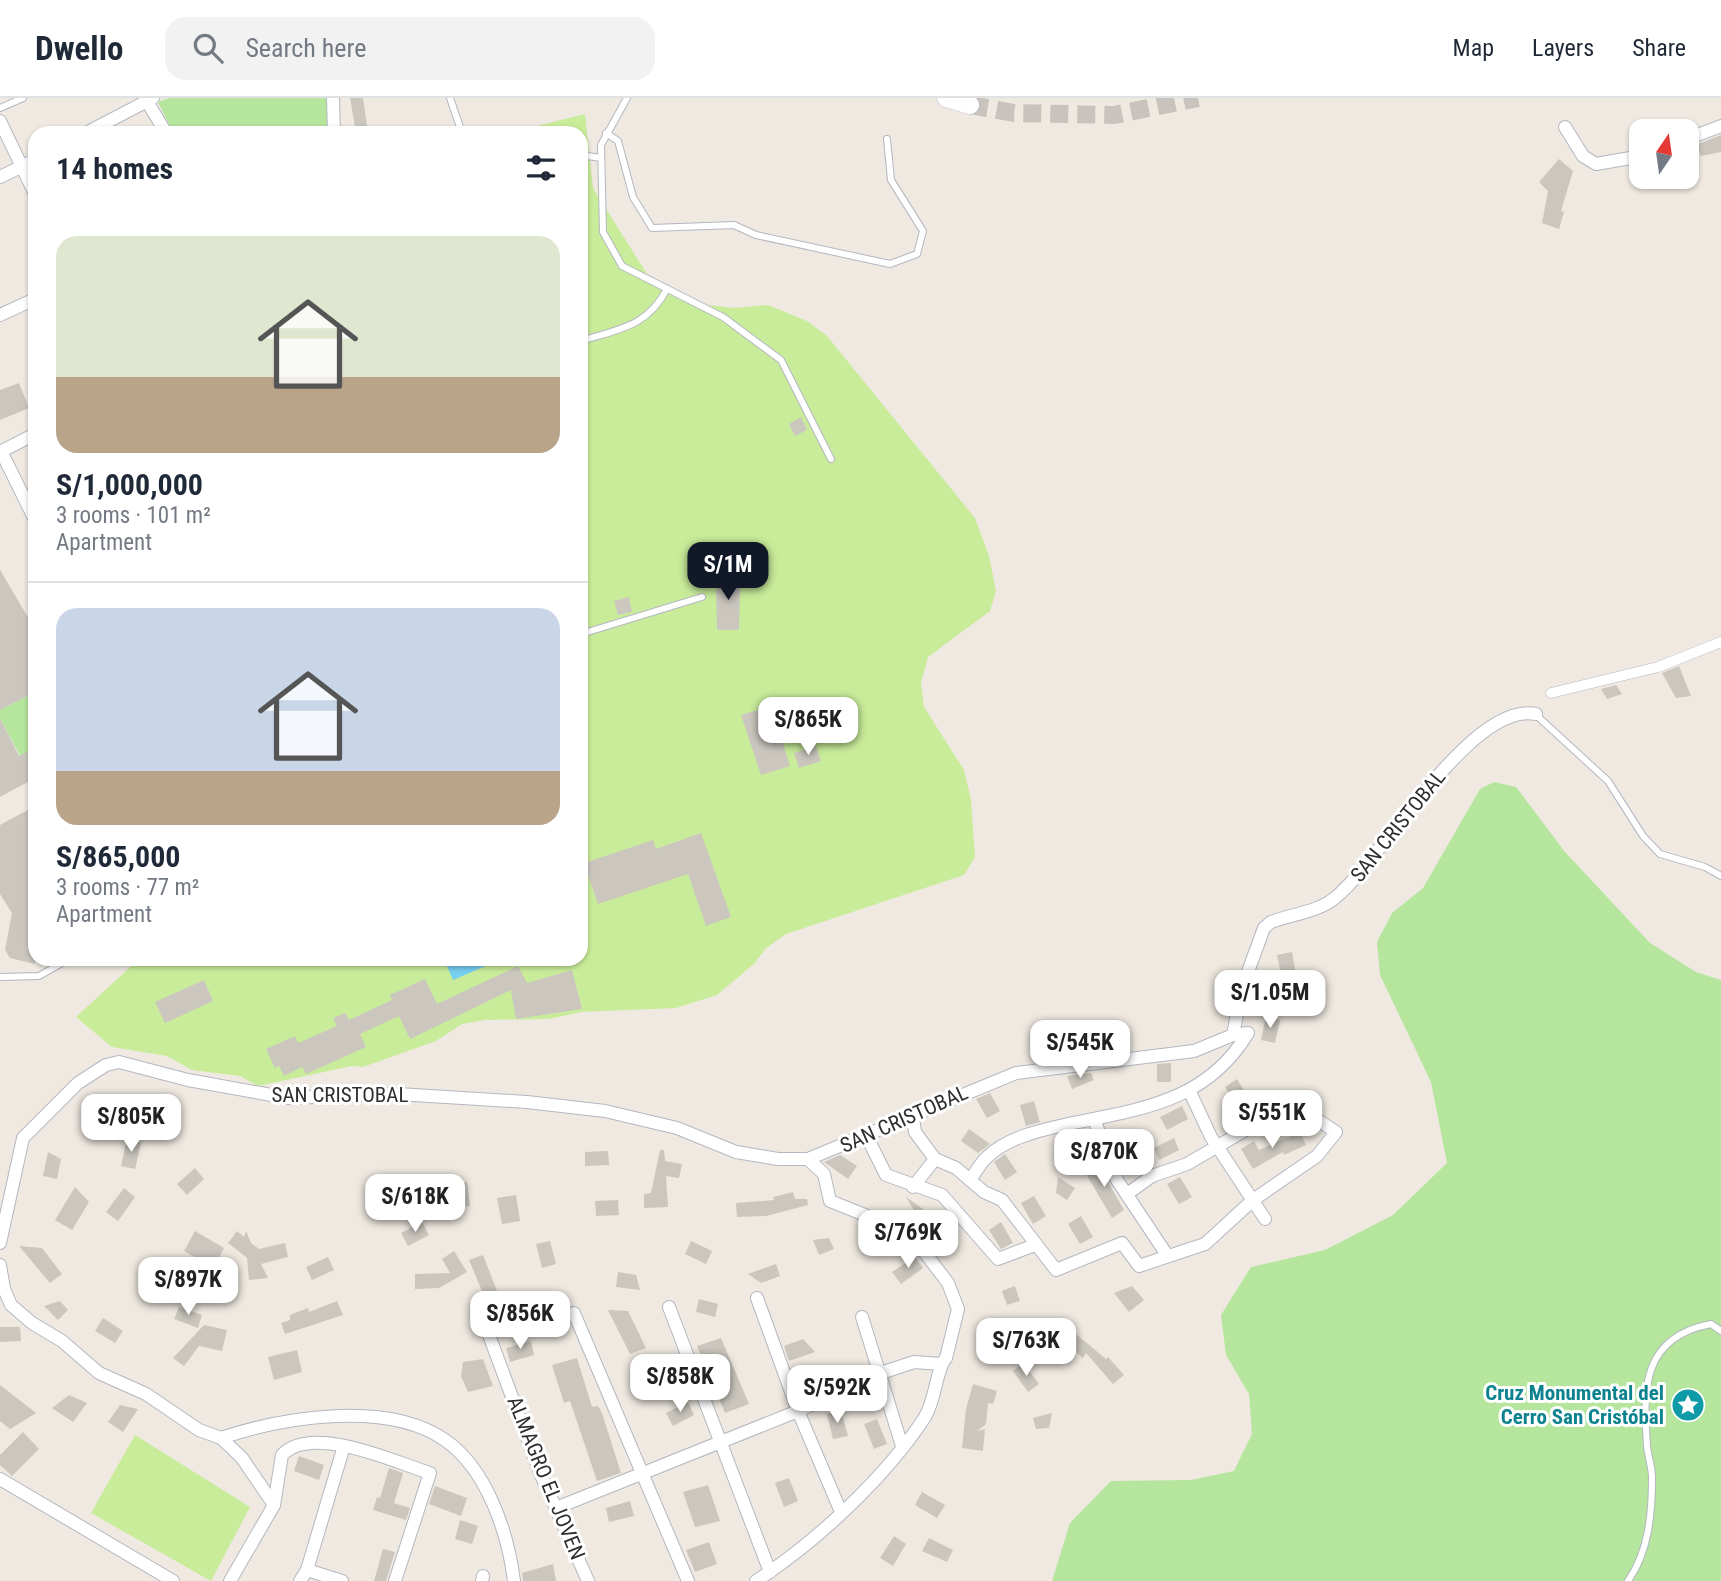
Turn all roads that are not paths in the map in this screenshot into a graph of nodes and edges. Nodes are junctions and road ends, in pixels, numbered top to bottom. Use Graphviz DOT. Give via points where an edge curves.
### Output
graph roads {
  1 [pos="23,98"];
  2 [pos="332,98"];
  3 [pos="450,98"];
  4 [pos="627,98"];
  5 [pos="946,98"];
  6 [pos="149,99"];
  7 [pos="970,105"];
  8 [pos="0,108"];
  9 [pos="0,121"];
  10 [pos="99,126"];
  11 [pos="162,126"];
  12 [pos="334,126"];
  13 [pos="460,126"];
  14 [pos="1721,126"];
  15 [pos="1565,127"];
  16 [pos="606,133"];
  17 [pos="1699,134"];
  18 [pos="887,139"];
  19 [pos="588,156"];
  20 [pos="601,158"];
  21 [pos="1629,158"];
  22 [pos="28,164"];
  23 [pos="21,167"];
  24 [pos="0,177"];
  25 [pos="28,180"];
  26 [pos="667,289"];
  27 [pos="28,302"];
  28 [pos="0,315"];
  29 [pos="588,339"];
  30 [pos="28,437"];
  31 [pos="0,451"];
  32 [pos="831,460"];
  33 [pos="28,506"];
  34 [pos="702,597"];
  35 [pos="588,632"];
  36 [pos="1720,644"];
  37 [pos="1551,693"];
  38 [pos="1535,714"];
  39 [pos="1721,876"];
  40 [pos="57,966"];
  41 [pos="0,977"];
  42 [pos="1233,1035"];
  43 [pos="1190,1092"];
  44 [pos="913,1118"];
  45 [pos="1094,1119"];
  46 [pos="866,1135"];
  47 [pos="1217,1146"];
  48 [pos="808,1159"];
  49 [pos="934,1159"];
  50 [pos="970,1180"];
  51 [pos="913,1187"];
  52 [pos="1127,1194"];
  53 [pos="1253,1200"];
  54 [pos="1265,1219"];
  55 [pos="0,1243"];
  56 [pos="1035,1245"];
  57 [pos="1167,1255"];
  58 [pos="0,1265"];
  59 [pos="757,1298"];
  60 [pos="669,1307"];
  61 [pos="573,1314"];
  62 [pos="862,1317"];
  63 [pos="1721,1331"];
  64 [pos="489,1335"];
  65 [pos="941,1364"];
  66 [pos="881,1373"];
  67 [pos="798,1411"];
  68 [pos="221,1438"];
  69 [pos="722,1441"];
  70 [pos="344,1446"];
  71 [pos="901,1446"];
  72 [pos="644,1473"];
  73 [pos="0,1479"];
  74 [pos="274,1506"];
  75 [pos="556,1508"];
  76 [pos="841,1512"];
  77 [pos="770,1572"];
  78 [pos="304,1576"];
  79 [pos="173,1581"];
  80 [pos="230,1581"];
  81 [pos="342,1581"];
  82 [pos="395,1581"];
  83 [pos="514,1581"];
  84 [pos="589,1581"];
  85 [pos="688,1581"];
  86 [pos="756,1581"];
  87 [pos="1629,1581"];
  1 -- 8 [label="lane"];
  2 -- 12 [label="street"];
  3 -- 13 [label="lane"];
  4 -- 16 [label="lane"];
  5 -- 7 [label="main road"];
  6 -- 10 [label="street"];
  6 -- 11 [label="street"];
  9 -- 23 [label="street"];
  14 -- 17 [label="street"];
  15 -- 21 [label="street" via="1583,156 1595,164"];
  16 -- 18 [label="lane" via="618,141 633,197 652,228 734,225 890,264 917,254 923,231 891,180"];
  16 -- 20 [label="lane"];
  19 -- 20 [label="lane"];
  20 -- 26 [label="lane" via="603,232 622,267"];
  22 -- 23 [label="street"];
  23 -- 24 [label="street"];
  23 -- 25 [label="street"];
  26 -- 29 [label="lane" via="657,308 639,322"];
  26 -- 32 [label="lane" via="723,317 781,360"];
  27 -- 28 [label="street"];
  30 -- 31 [label="street"];
  31 -- 33 [label="street"];
  34 -- 35 [label="lane"];
  36 -- 37 [label="street" via="1658,667"];
  38 -- 39 [label="lane, SAN CRISTOBAL" via="1608,781 1660,854"];
  38 -- 42 [label="street, SAN CRISTOBAL" via="1521,711 1499,720 1433,778 1364,871 1334,900 1264,928 1242,988"];
  40 -- 41 [label="lane" via="39,976"];
  42 -- 43 [label="street" via="1248,1032 1238,1049"];
  42 -- 44 [label="street, SAN CRISTOBAL" via="1194,1051 1017,1073"];
  43 -- 45 [label="street"];
  43 -- 47 [label="street"];
  44 -- 46 [label="street, SAN CRISTOBAL"];
  44 -- 49 [label="street" via="915,1132"];
  45 -- 50 [label="street" via="1028,1133 986,1157"];
  45 -- 52 [label="street"];
  46 -- 48 [label="street, SAN CRISTOBAL"];
  46 -- 51 [label="street" via="887,1175"];
  47 -- 52 [label="street" via="1187,1164 1153,1176"];
  47 -- 53 [label="street"];
  47 -- 53 [label="street" via="1292,1103 1336,1132 1317,1156"];
  48 -- 55 [label="street, SAN CRISTOBAL" via="736,1152 677,1128 605,1111 398,1094 288,1098 120,1062 106,1065 78,1083 23,1138"];
  48 -- 65 [label="street, SAN CRISTOBAL" via="824,1174 830,1201 910,1233 948,1283 958,1309"];
  49 -- 50 [label="street"];
  49 -- 51 [label="street"];
  50 -- 56 [label="street" via="1002,1199"];
  51 -- 56 [label="street" via="942,1195 998,1259"];
  52 -- 57 [label="street"];
  53 -- 54 [label="street"];
  53 -- 57 [label="street" via="1205,1244"];
  56 -- 57 [label="street" via="1056,1270 1122,1242 1139,1266"];
  58 -- 68 [label="street" via="11,1305 32,1323 62,1341 99,1373 146,1394 198,1430"];
  59 -- 67 [label="street"];
  60 -- 69 [label="street"];
  61 -- 72 [label="street"];
  62 -- 66 [label="street"];
  63 -- 87 [label="lane" via="1711,1324 1692,1328 1665,1345 1647,1379 1652,1475 1647,1545"];
  64 -- 75 [label="street, ALMAGRO EL JOVEN"];
  65 -- 66 [label="street" via="914,1362"];
  65 -- 71 [label="street, SAN CRISTOBAL" via="934,1401"];
  66 -- 67 [label="street"];
  66 -- 71 [label="street"];
  67 -- 69 [label="street"];
  67 -- 76 [label="street"];
  68 -- 74 [label="street" via="242,1458"];
  68 -- 83 [label="street" via="251,1428 326,1416 369,1417 431,1431 459,1452 483,1488 502,1530"];
  69 -- 72 [label="street"];
  69 -- 77 [label="street"];
  70 -- 74 [label="street" via="314,1441 289,1447 280,1463"];
  70 -- 78 [label="street"];
  70 -- 82 [label="street" via="430,1473"];
  71 -- 76 [label="street, SAN CRISTOBAL"];
  72 -- 75 [label="street"];
  72 -- 85 [label="street"];
  73 -- 79 [label="street"];
  74 -- 80 [label="street"];
  75 -- 84 [label="street, ALMAGRO EL JOVEN"];
  76 -- 77 [label="street, SAN CRISTOBAL"];
  77 -- 86 [label="street, SAN CRISTOBAL"];
  78 -- 81 [label="street"];
}
